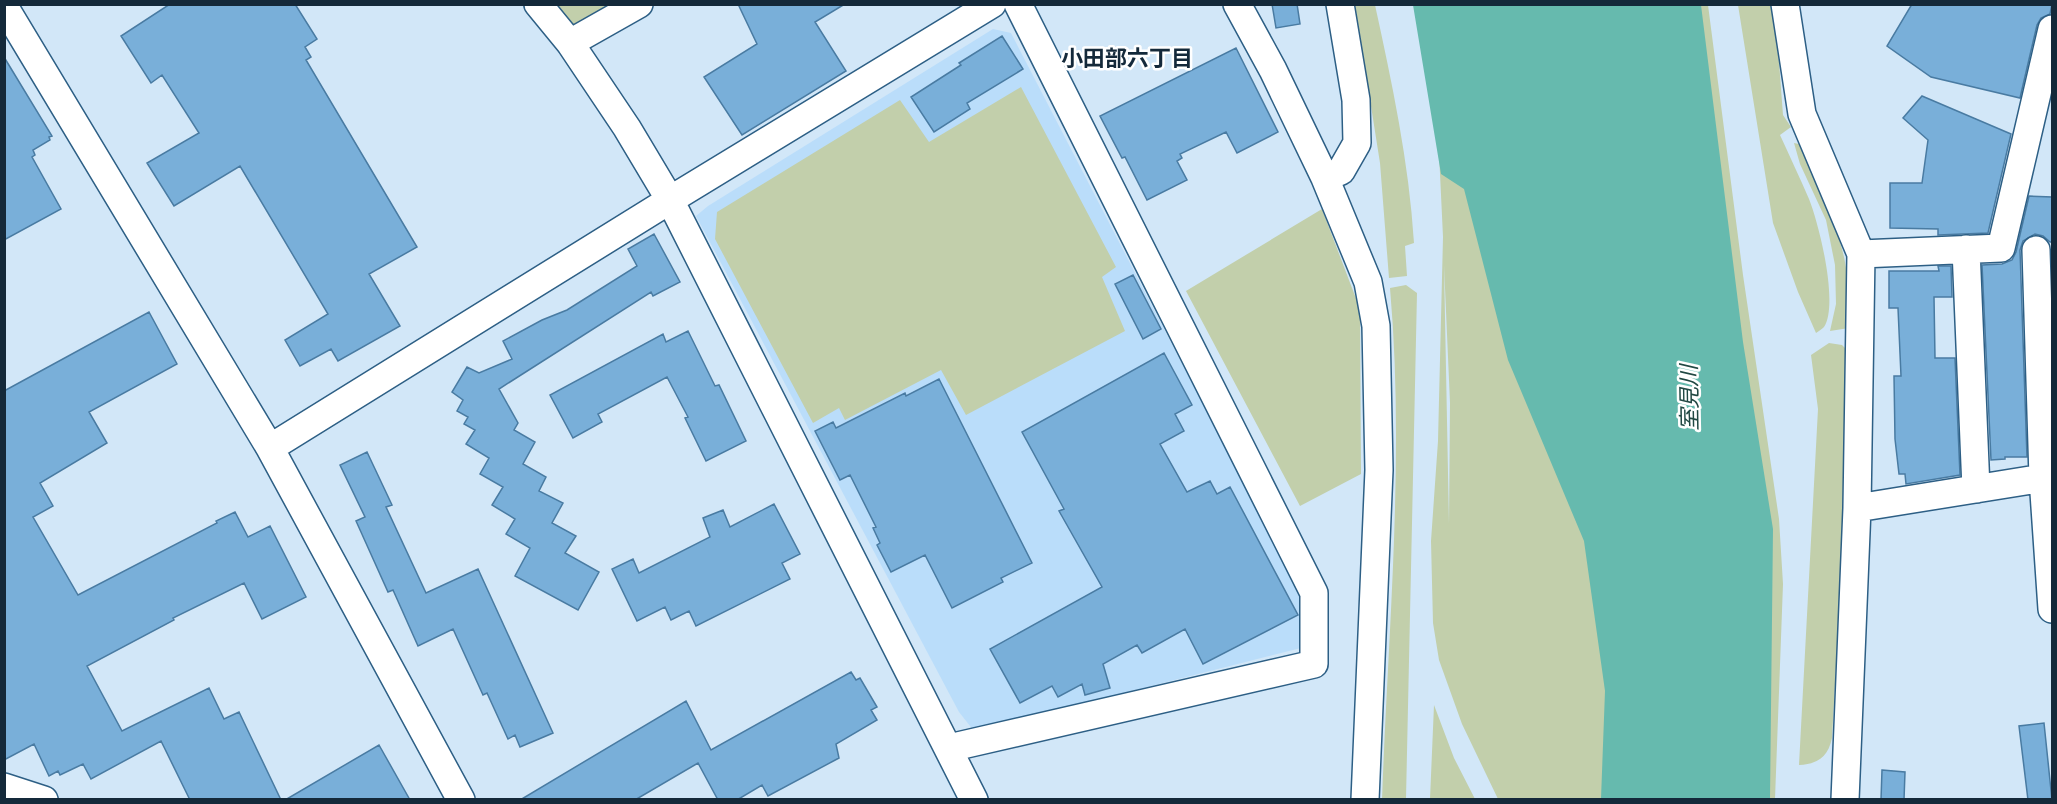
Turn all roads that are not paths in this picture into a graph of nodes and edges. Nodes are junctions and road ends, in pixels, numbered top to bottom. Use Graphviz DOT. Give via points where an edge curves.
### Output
graph roads {
  1 [pos="538,4"];
  2 [pos="639,4"];
  3 [pos="992,4"];
  4 [pos="1018,4"];
  5 [pos="1237,4"];
  6 [pos="1340,4"];
  7 [pos="1785,4"];
  8 [pos="7,15"];
  9 [pos="2052,29"];
  10 [pos="570,43"];
  11 [pos="2045,100"];
  12 [pos="1325,178"];
  13 [pos="670,200"];
  14 [pos="2001,248"];
  15 [pos="1966,249"];
  16 [pos="2044,250"];
  17 [pos="1861,254"];
  18 [pos="270,448"];
  19 [pos="2043,478"];
  20 [pos="1976,489"];
  21 [pos="1857,508"];
  22 [pos="2052,609"];
  23 [pos="949,748"];
  24 [pos="4,787"];
  25 [pos="44,800"];
  26 [pos="461,800"];
  27 [pos="974,800"];
  28 [pos="1365,800"];
  29 [pos="1845,800"];
  1 -- 10 [label="street"];
  2 -- 10 [label="street"];
  3 -- 13 [label="street"];
  4 -- 23 [label="street" via="1314,593 1314,664"];
  5 -- 12 [label="street"];
  6 -- 12 [label="street" via="1356,100 1356,143 1341,171"];
  7 -- 17 [label="street" via="1802,114"];
  8 -- 18 [label="street"];
  9 -- 11 [label="street"];
  10 -- 13 [label="street"];
  11 -- 14 [label="street"];
  12 -- 28 [label="street" via="1368,282 1376,326 1379,470"];
  13 -- 18 [label="street"];
  13 -- 23 [label="street"];
  14 -- 15 [label="street"];
  14 -- 16 [label="street"];
  15 -- 17 [label="street"];
  15 -- 20 [label="street"];
  16 -- 19 [label="street"];
  17 -- 21 [label="street"];
  18 -- 26 [label="street"];
  19 -- 20 [label="street"];
  19 -- 22 [label="street"];
  20 -- 21 [label="street"];
  21 -- 29 [label="street"];
  23 -- 27 [label="street"];
  24 -- 25 [label="street"];
}
